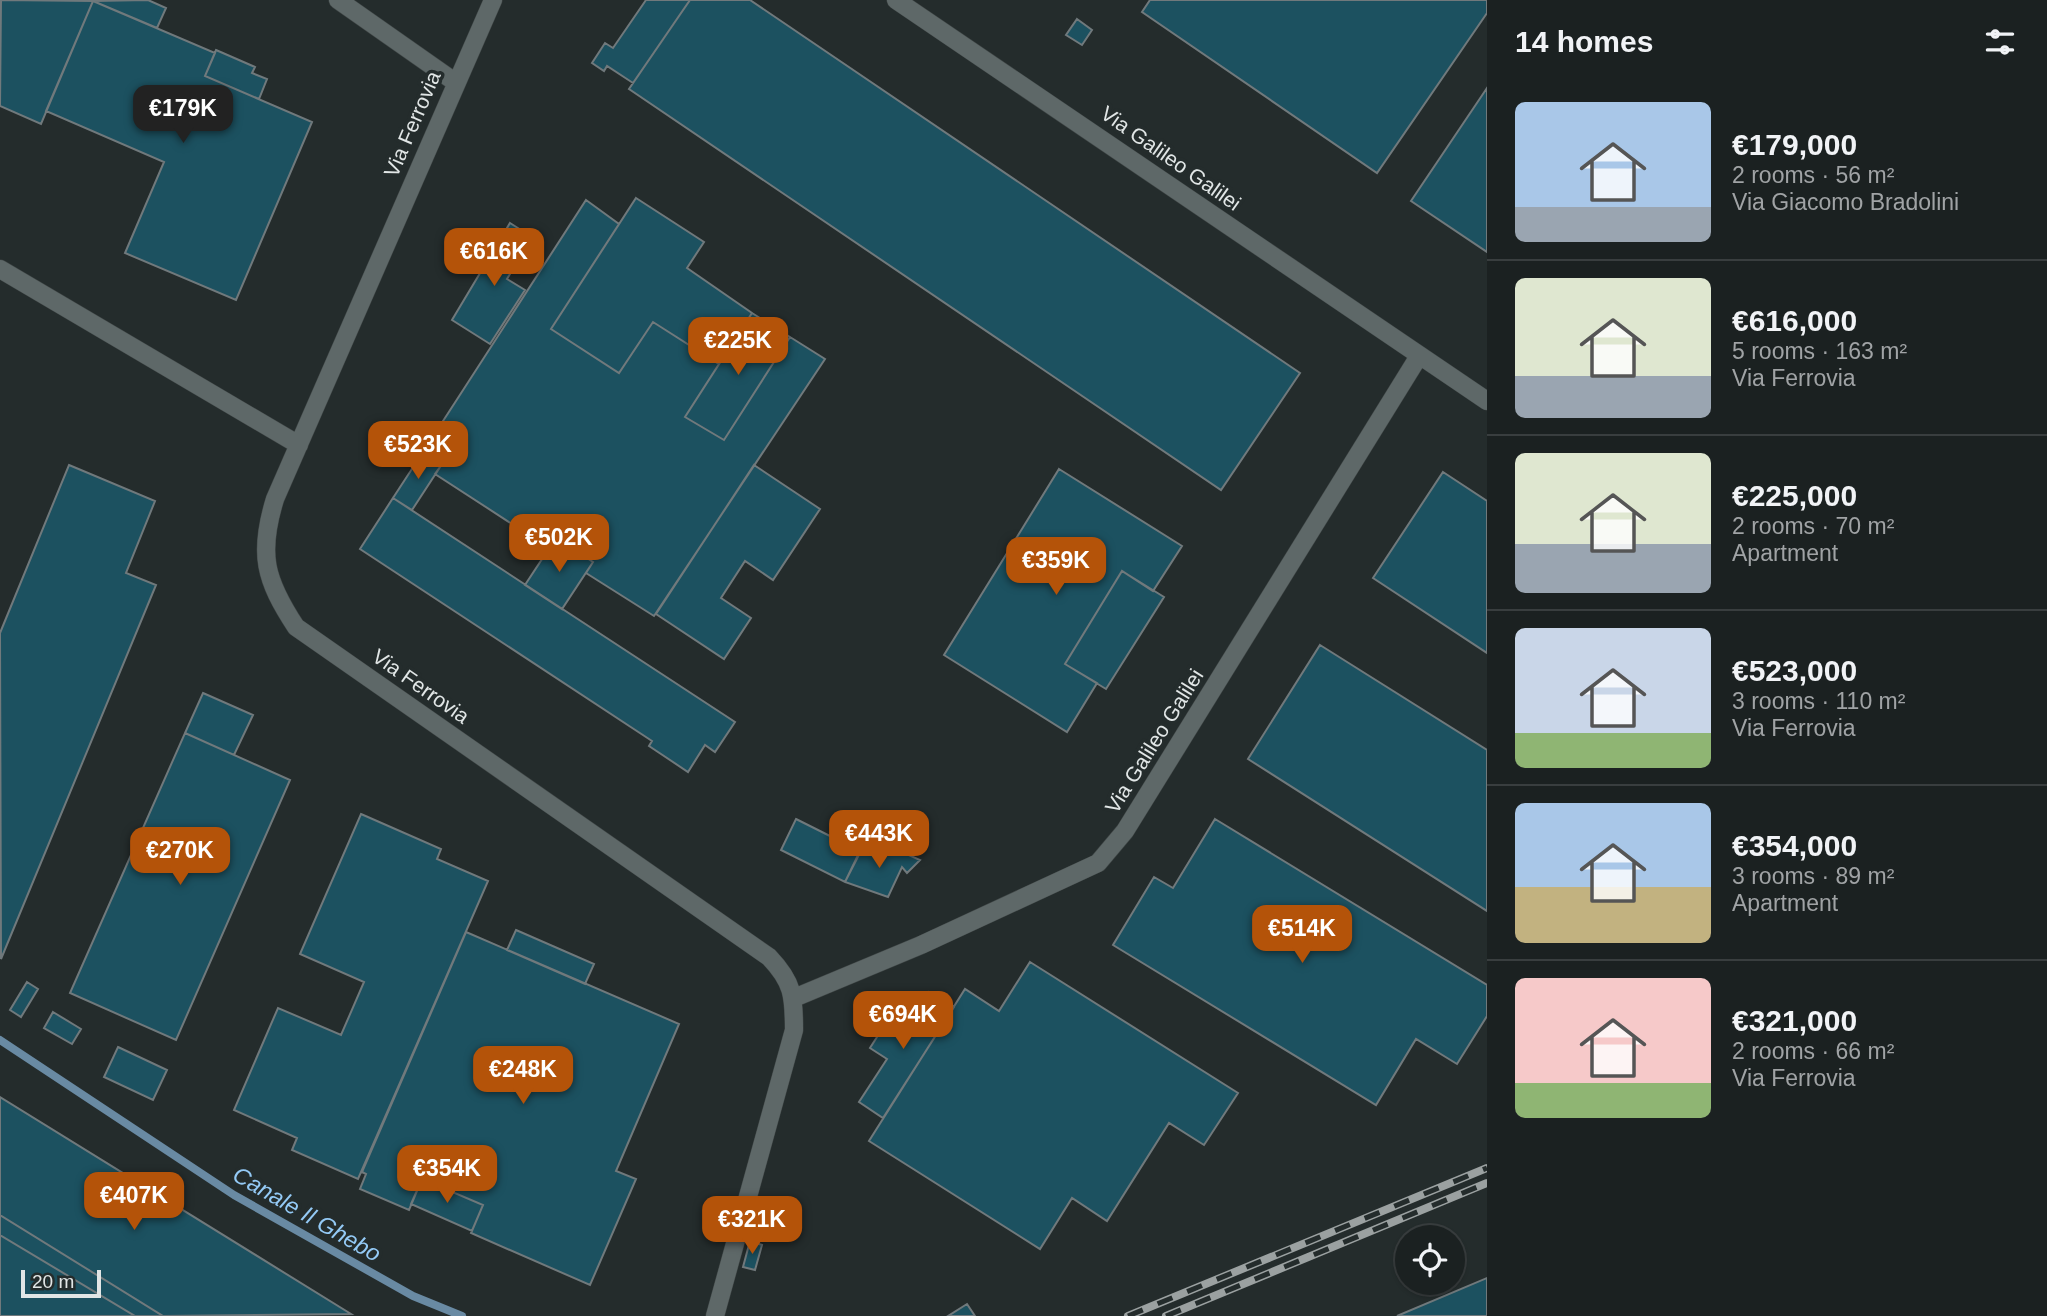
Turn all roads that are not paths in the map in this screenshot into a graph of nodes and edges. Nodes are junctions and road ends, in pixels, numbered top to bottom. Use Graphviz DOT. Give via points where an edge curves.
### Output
graph roads {
  1 [pos="338,0"];
  2 [pos="493,0"];
  3 [pos="897,0"];
  4 [pos="455,82"];
  5 [pos="0,269"];
  6 [pos="1419,356"];
  7 [pos="1487,401"];
  8 [pos="299,445"];
  9 [pos="793,998"];
  10 [pos="715,1316"];
  1 -- 4 [label="street"];
  2 -- 4 [label="street, Via Ferrovia"];
  3 -- 6 [label="street, Via Galileo Galilei"];
  4 -- 8 [label="street, Via Ferrovia"];
  5 -- 8 [label="street"];
  6 -- 7 [label="street, Via Galileo Galilei"];
  6 -- 9 [label="street, Via Galileo Galilei" via="1125,831 1098,863"];
  8 -- 9 [label="street, Via Ferrovia" via="265,531 265,562 276,596 296,628 769,957 786,975"];
  9 -- 10 [label="street, Via Ferrovia" via="793,1030 781,1085"];
}
